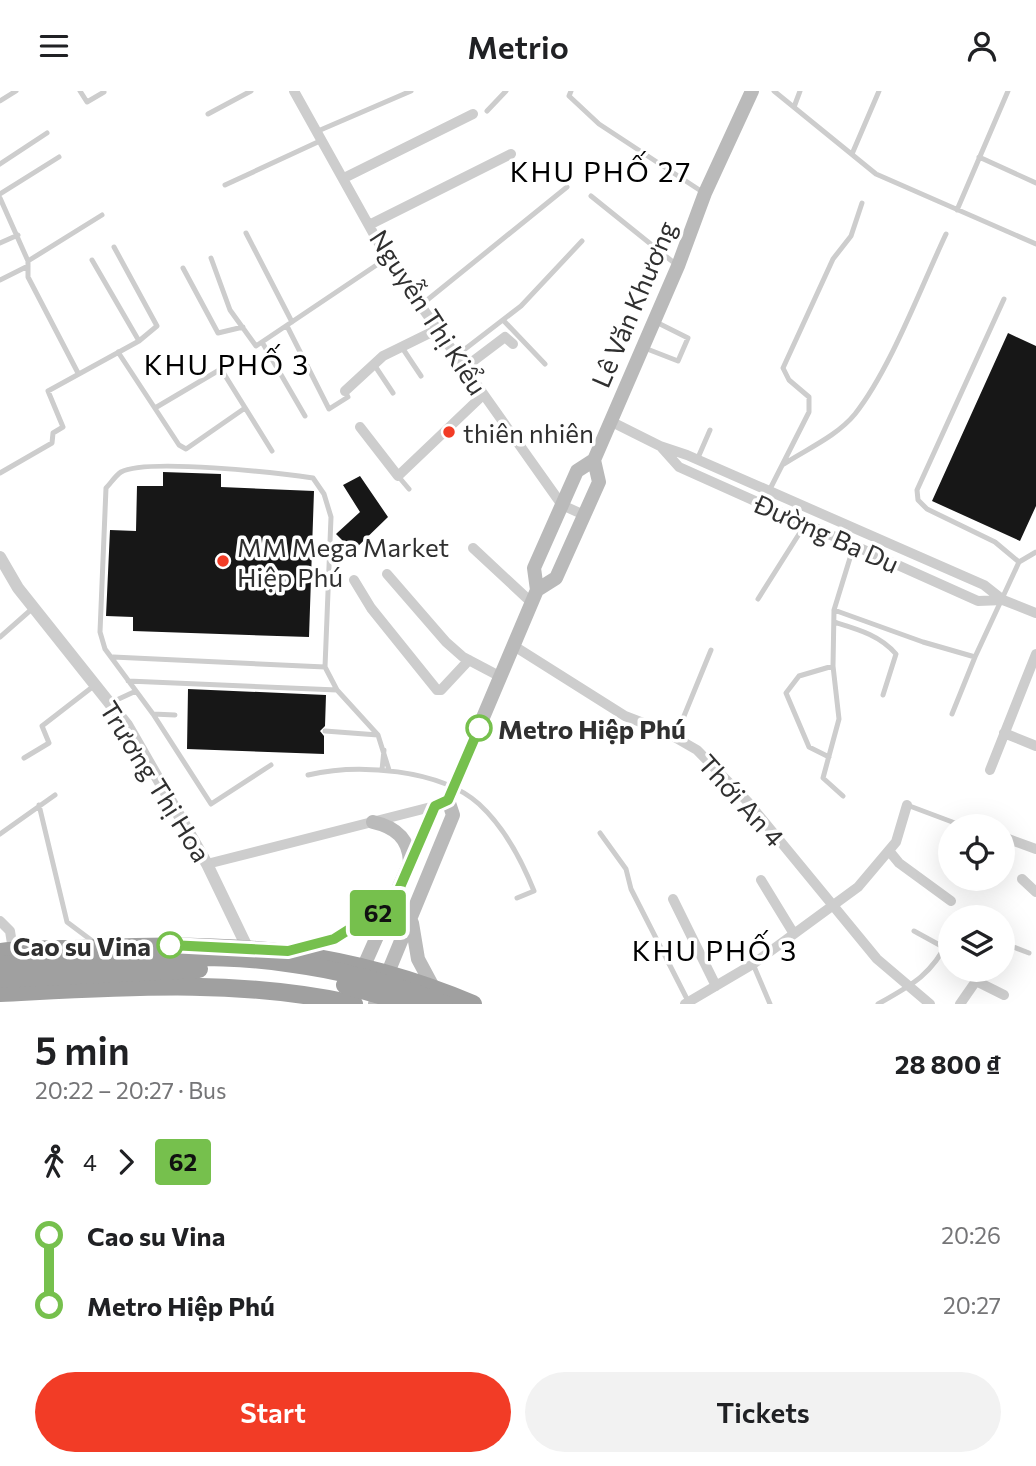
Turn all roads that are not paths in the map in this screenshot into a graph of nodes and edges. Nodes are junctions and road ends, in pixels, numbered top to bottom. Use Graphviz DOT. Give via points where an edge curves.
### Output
graph roads {
  1 [pos="16,91"];
  2 [pos="80,91"];
  3 [pos="251,91"];
  4 [pos="294,91"];
  5 [pos="411,91"];
  6 [pos="506,91"];
  7 [pos="571,91"];
  8 [pos="752,91"];
  9 [pos="774,91"];
  10 [pos="800,91"];
  11 [pos="879,91"];
  12 [pos="1008,91"];
  13 [pos="104,92"];
  14 [pos="0,101"];
  15 [pos="794,107"];
  16 [pos="487,111"];
  17 [pos="208,114"];
  18 [pos="473,114"];
  19 [pos="47,133"];
  20 [pos="321,135"];
  21 [pos="511,154"];
  22 [pos="852,154"];
  23 [pos="59,157"];
  24 [pos="979,157"];
  25 [pos="0,164"];
  26 [pos="344,178"];
  27 [pos="1036,183"];
  28 [pos="225,185"];
  29 [pos="567,187"];
  30 [pos="705,194"];
  31 [pos="0,196"];
  32 [pos="591,196"];
  33 [pos="862,203"];
  34 [pos="957,210"];
  35 [pos="102,215"];
  36 [pos="371,224"];
  37 [pos="246,233"];
  38 [pos="946,234"];
  39 [pos="18,235"];
  40 [pos="582,241"];
  41 [pos="0,243"];
  42 [pos="1036,244"];
  43 [pos="114,247"];
  44 [pos="211,258"];
  45 [pos="387,258"];
  46 [pos="92,260"];
  47 [pos="28,264"];
  48 [pos="678,266"];
  49 [pos="183,268"];
  50 [pos="0,280"];
  51 [pos="1004,299"];
  52 [pos="421,305"];
  53 [pos="503,320"];
  54 [pos="654,320"];
  55 [pos="289,324"];
  56 [pos="243,327"];
  57 [pos="438,329"];
  58 [pos="139,341"];
  59 [pos="262,342"];
  60 [pos="513,344"];
  61 [pos="401,346"];
  62 [pos="642,347"];
  63 [pos="118,352"];
  64 [pos="456,356"];
  65 [pos="373,363"];
  66 [pos="545,364"];
  67 [pos="464,368"];
  68 [pos="78,373"];
  69 [pos="421,376"];
  70 [pos="345,391"];
  71 [pos="393,393"];
  72 [pos="483,395"];
  73 [pos="155,408"];
  74 [pos="245,408"];
  75 [pos="305,416"];
  76 [pos="610,421"];
  77 [pos="359,427"];
  78 [pos="710,430"];
  79 [pos="660,446"];
  80 [pos="272,451"];
  81 [pos="594,460"];
  82 [pos="697,460"];
  83 [pos="784,464"];
  84 [pos="0,473"];
  85 [pos="398,476"];
  86 [pos="409,489"];
  87 [pos="769,491"];
  88 [pos="562,505"];
  89 [pos="584,515"];
  90 [pos="806,523"];
  91 [pos="856,530"];
  92 [pos="854,545"];
  93 [pos="473,548"];
  94 [pos="1036,552"];
  95 [pos="0,557"];
  96 [pos="1019,562"];
  97 [pos="387,574"];
  98 [pos="354,580"];
  99 [pos="535,596"];
  100 [pos="758,599"];
  101 [pos="1003,600"];
  102 [pos="33,608"];
  103 [pos="834,610"];
  104 [pos="1036,613"];
  105 [pos="834,622"];
  106 [pos="0,637"];
  107 [pos="514,646"];
  108 [pos="711,650"];
  109 [pos="1036,654"];
  110 [pos="113,657"];
  111 [pos="975,657"];
  112 [pos="469,660"];
  113 [pos="833,666"];
  114 [pos="325,667"];
  115 [pos="501,677"];
  116 [pos="128,681"];
  117 [pos="95,685"];
  118 [pos="337,690"];
  119 [pos="136,691"];
  120 [pos="883,695"];
  121 [pos="110,703"];
  122 [pos="153,714"];
  123 [pos="952,714"];
  124 [pos="175,715"];
  125 [pos="325,731"];
  126 [pos="1004,733"];
  127 [pos="379,736"];
  128 [pos="675,738"];
  129 [pos="1036,746"];
  130 [pos="829,757"];
  131 [pos="24,758"];
  132 [pos="271,765"];
  133 [pos="385,770"];
  134 [pos="990,770"];
  135 [pos="308,775"];
  136 [pos="454,786"];
  137 [pos="55,795"];
  138 [pos="843,796"];
  139 [pos="442,803"];
  140 [pos="39,805"];
  141 [pos="907,805"];
  142 [pos="938,817"];
  143 [pos="373,822"];
  144 [pos="600,833"];
  145 [pos="0,834"];
  146 [pos="1015,841"];
  147 [pos="1036,849"];
  148 [pos="890,852"];
  149 [pos="207,864"];
  150 [pos="410,866"];
  151 [pos="1022,879"];
  152 [pos="761,880"];
  153 [pos="1036,892"];
  154 [pos="517,898"];
  155 [pos="673,899"];
  156 [pos="394,901"];
  157 [pos="951,901"];
  158 [pos="832,906"];
  159 [pos="412,914"];
  160 [pos="0,921"];
  161 [pos="914,931"];
  162 [pos="794,934"];
  163 [pos="938,944"];
  164 [pos="247,947"];
  165 [pos="99,948"];
  166 [pos="1015,948"];
  167 [pos="7,951"];
  168 [pos="288,951"];
  169 [pos="1028,953"];
  170 [pos="330,959"];
  171 [pos="938,962"];
  172 [pos="753,964"];
  173 [pos="0,965"];
  174 [pos="363,967"];
  175 [pos="388,973"];
  176 [pos="0,979"];
  177 [pos="426,985"];
  178 [pos="716,986"];
  179 [pos="909,987"];
  180 [pos="279,990"];
  181 [pos="0,993"];
  182 [pos="1004,995"];
  183 [pos="321,997"];
  184 [pos="688,1003"];
  185 [pos="295,1004"];
  186 [pos="350,1004"];
  187 [pos="375,1004"];
  188 [pos="411,1004"];
  189 [pos="444,1004"];
  190 [pos="473,1004"];
  191 [pos="770,1004"];
  192 [pos="878,1004"];
  193 [pos="930,1004"];
  194 [pos="960,1004"];
  1 -- 14 [label="lane"];
  2 -- 13 [label="lane" via="87,102"];
  3 -- 17 [label="lane"];
  4 -- 20 [label="street, Nguyễn Thị Kiểu"];
  5 -- 20 [label="lane"];
  6 -- 16 [label="lane"];
  7 -- 30 [label="lane" via="569,96 599,124"];
  8 -- 30 [label="main road, Lê Văn Khương"];
  9 -- 15 [label="lane"];
  10 -- 15 [label="lane"];
  11 -- 22 [label="lane"];
  12 -- 24 [label="lane"];
  15 -- 22 [label="lane"];
  18 -- 26 [label="street"];
  19 -- 25 [label="lane"];
  20 -- 26 [label="street, Nguyễn Thị Kiểu"];
  20 -- 28 [label="lane"];
  21 -- 36 [label="street"];
  22 -- 34 [label="lane" via="876,174"];
  23 -- 31 [label="lane"];
  24 -- 27 [label="lane"];
  24 -- 34 [label="lane"];
  26 -- 36 [label="street, Nguyễn Thị Kiểu"];
  29 -- 52 [label="lane"];
  30 -- 48 [label="main road, Lê Văn Khương"];
  31 -- 39 [label="lane"];
  32 -- 48 [label="lane"];
  33 -- 83 [label="lane" via="851,236 833,259 783,368 808,397 809,412"];
  34 -- 42 [label="lane"];
  35 -- 47 [label="lane"];
  36 -- 45 [label="street, Nguyễn Thị Kiểu"];
  37 -- 55 [label="lane"];
  38 -- 83 [label="lane" via="854,415"];
  39 -- 41 [label="lane"];
  39 -- 47 [label="lane"];
  40 -- 53 [label="lane" via="522,306"];
  43 -- 58 [label="lane" via="157,326"];
  44 -- 56 [label="lane" via="230,310"];
  45 -- 52 [label="street, Nguyễn Thị Kiểu"];
  45 -- 55 [label="lane"];
  46 -- 58 [label="lane"];
  47 -- 50 [label="lane"];
  47 -- 68 [label="lane" via="28,277 43,310"];
  48 -- 54 [label="main road, Lê Văn Khương"];
  49 -- 56 [label="lane" via="218,333"];
  51 -- 96 [label="lane" via="917,490 918,500 927,509 995,542"];
  52 -- 57 [label="street, Nguyễn Thị Kiểu"];
  53 -- 64 [label="lane"];
  53 -- 66 [label="lane"];
  54 -- 62 [label="main road, Lê Văn Khương"];
  54 -- 62 [label="lane" via="688,338 678,361"];
  55 -- 59 [label="lane"];
  55 -- 70 [label="lane" via="328,409 348,397"];
  56 -- 59 [label="lane" via="256,346"];
  57 -- 61 [label="street"];
  57 -- 64 [label="street, Nguyễn Thị Kiểu"];
  58 -- 63 [label="lane"];
  59 -- 75 [label="lane"];
  60 -- 67 [label="street" via="505,337"];
  61 -- 65 [label="street"];
  61 -- 69 [label="lane"];
  62 -- 76 [label="main road, Lê Văn Khương"];
  63 -- 68 [label="lane"];
  63 -- 73 [label="lane"];
  64 -- 67 [label="street, Nguyễn Thị Kiểu"];
  65 -- 70 [label="street"];
  65 -- 71 [label="lane"];
  67 -- 72 [label="street, Nguyễn Thị Kiểu"];
  68 -- 84 [label="lane" via="48,391 63,427 53,433 52,443"];
  72 -- 85 [label="street"];
  72 -- 88 [label="street, Nguyễn Thị Kiểu"];
  73 -- 74 [label="lane" via="221,369"];
  73 -- 74 [label="lane" via="186,449"];
  74 -- 80 [label="lane"];
  76 -- 79 [label="street, Đường Ba Du"];
  76 -- 81 [label="main road, Lê Văn Khương"];
  77 -- 85 [label="street"];
  78 -- 82 [label="lane"];
  79 -- 82 [label="street, Đường Ba Du"];
  79 -- 90 [label="street, Đường Ba Du" via="679,467"];
  81 -- 88 [label="main road, Lê Văn Khương" via="577,471"];
  81 -- 89 [label="main road, Lê Văn Khương" via="599,482"];
  82 -- 87 [label="street, Đường Ba Du"];
  83 -- 87 [label="lane"];
  85 -- 86 [label="lane"];
  87 -- 91 [label="street, Đường Ba Du"];
  88 -- 89 [label="street, Nguyễn Thị Kiểu"];
  88 -- 99 [label="main road, Lê Văn Khương" via="534,568"];
  89 -- 99 [label="main road, Lê Văn Khương" via="556,578"];
  90 -- 92 [label="street, Đường Ba Du"];
  90 -- 100 [label="lane"];
  91 -- 92 [label="street"];
  91 -- 101 [label="street, Đường Ba Du" via="984,585"];
  92 -- 101 [label="street, Đường Ba Du" via="978,601"];
  92 -- 103 [label="lane"];
  93 -- 99 [label="street"];
  94 -- 96 [label="lane"];
  95 -- 102 [label="street, Trương Thị Hoa"];
  96 -- 101 [label="lane"];
  97 -- 112 [label="street" via="446,642"];
  98 -- 112 [label="street" via="437,690"];
  99 -- 107 [label="main road, Lê Văn Khương"];
  101 -- 104 [label="street, Đường Ba Du"];
  101 -- 111 [label="lane"];
  102 -- 106 [label="lane"];
  102 -- 117 [label="street, Trương Thị Hoa"];
  103 -- 105 [label="lane"];
  103 -- 111 [label="lane"];
  105 -- 113 [label="lane"];
  105 -- 120 [label="lane" via="864,631 896,654"];
  107 -- 115 [label="main road, Lê Văn Khương"];
  107 -- 128 [label="street, Thới An 4" via="625,716"];
  108 -- 128 [label="lane"];
  109 -- 126 [label="street"];
  110 -- 114 [label="lane"];
  110 -- 114 [label="lane" via="100,632 106,488 121,472 166,467 313,478 324,493 331,517"];
  110 -- 116 [label="lane"];
  111 -- 123 [label="lane"];
  112 -- 115 [label="street"];
  113 -- 130 [label="lane" via="839,719"];
  113 -- 130 [label="lane" via="799,676 786,693 809,747"];
  114 -- 118 [label="lane"];
  115 -- 136 [label="main road, Lê Văn Khương"];
  116 -- 118 [label="lane"];
  116 -- 119 [label="lane"];
  117 -- 121 [label="street, Trương Thị Hoa"];
  117 -- 131 [label="lane" via="42,726 49,743"];
  118 -- 127 [label="lane"];
  119 -- 121 [label="lane"];
  119 -- 122 [label="lane"];
  121 -- 149 [label="street, Trương Thị Hoa"];
  122 -- 124 [label="lane"];
  122 -- 132 [label="lane" via="211,804"];
  125 -- 127 [label="lane"];
  126 -- 129 [label="street"];
  126 -- 134 [label="street"];
  127 -- 133 [label="lane"];
  128 -- 158 [label="street, Thới An 4" via="697,750 739,792"];
  130 -- 138 [label="lane" via="823,778"];
  133 -- 135 [label="lane"];
  133 -- 136 [label="lane"];
  136 -- 139 [label="main road, Lê Văn Khương"];
  136 -- 154 [label="lane" via="494,820 527,874 534,891"];
  137 -- 140 [label="lane"];
  139 -- 143 [label="street"];
  139 -- 150 [label="main road, Lê Văn Khương"];
  139 -- 159 [label="main road, Lê Văn Khương" via="453,815"];
  140 -- 145 [label="lane"];
  140 -- 165 [label="lane" via="67,922"];
  141 -- 142 [label="lane"];
  141 -- 148 [label="street"];
  143 -- 149 [label="street"];
  143 -- 150 [label="main road" via="388,825 403,837 410,849"];
  144 -- 184 [label="lane" via="625,869"];
  146 -- 147 [label="street"];
  148 -- 157 [label="street"];
  148 -- 158 [label="street" via="858,887"];
  149 -- 164 [label="street, Trương Thị Hoa"];
  150 -- 156 [label="main road, Lê Văn Khương"];
  151 -- 153 [label="street"];
  152 -- 162 [label="street"];
  155 -- 178 [label="street"];
  156 -- 168 [label="main road" via="334,939"];
  156 -- 174 [label="main road, Lê Văn Khương"];
  158 -- 162 [label="street"];
  158 -- 179 [label="street, Thới An 4" via="877,959"];
  159 -- 175 [label="main road, Lê Văn Khương"];
  159 -- 177 [label="main road" via="412,938"];
  160 -- 167 [label="street" via="10,931"];
  161 -- 163 [label="lane"];
  162 -- 172 [label="street"];
  164 -- 165 [label="highway"];
  164 -- 168 [label="highway"];
  165 -- 167 [label="highway"];
  166 -- 169 [label="lane"];
  168 -- 170 [label="highway"];
  170 -- 174 [label="highway"];
  170 -- 183 [label="highway"];
  171 -- 179 [label="lane"];
  172 -- 178 [label="street"];
  172 -- 191 [label="lane"];
  173 -- 189 [label="highway, bridge" via="253,959 374,980"];
  174 -- 175 [label="highway"];
  174 -- 186 [label="main road, Lê Văn Khương"];
  175 -- 177 [label="highway"];
  175 -- 187 [label="main road, Lê Văn Khương"];
  176 -- 188 [label="highway, bridge" via="229,970 333,982"];
  177 -- 188 [label="highway"];
  177 -- 190 [label="highway"];
  178 -- 184 [label="street"];
  179 -- 192 [label="lane"];
  179 -- 193 [label="street, Thới An 4"];
  180 -- 181 [label="highway" via="163,985"];
  180 -- 183 [label="highway"];
  180 -- 185 [label="main road"];
  182 -- 194 [label="street" via="976,981"];
  183 -- 186 [label="highway"];
}
